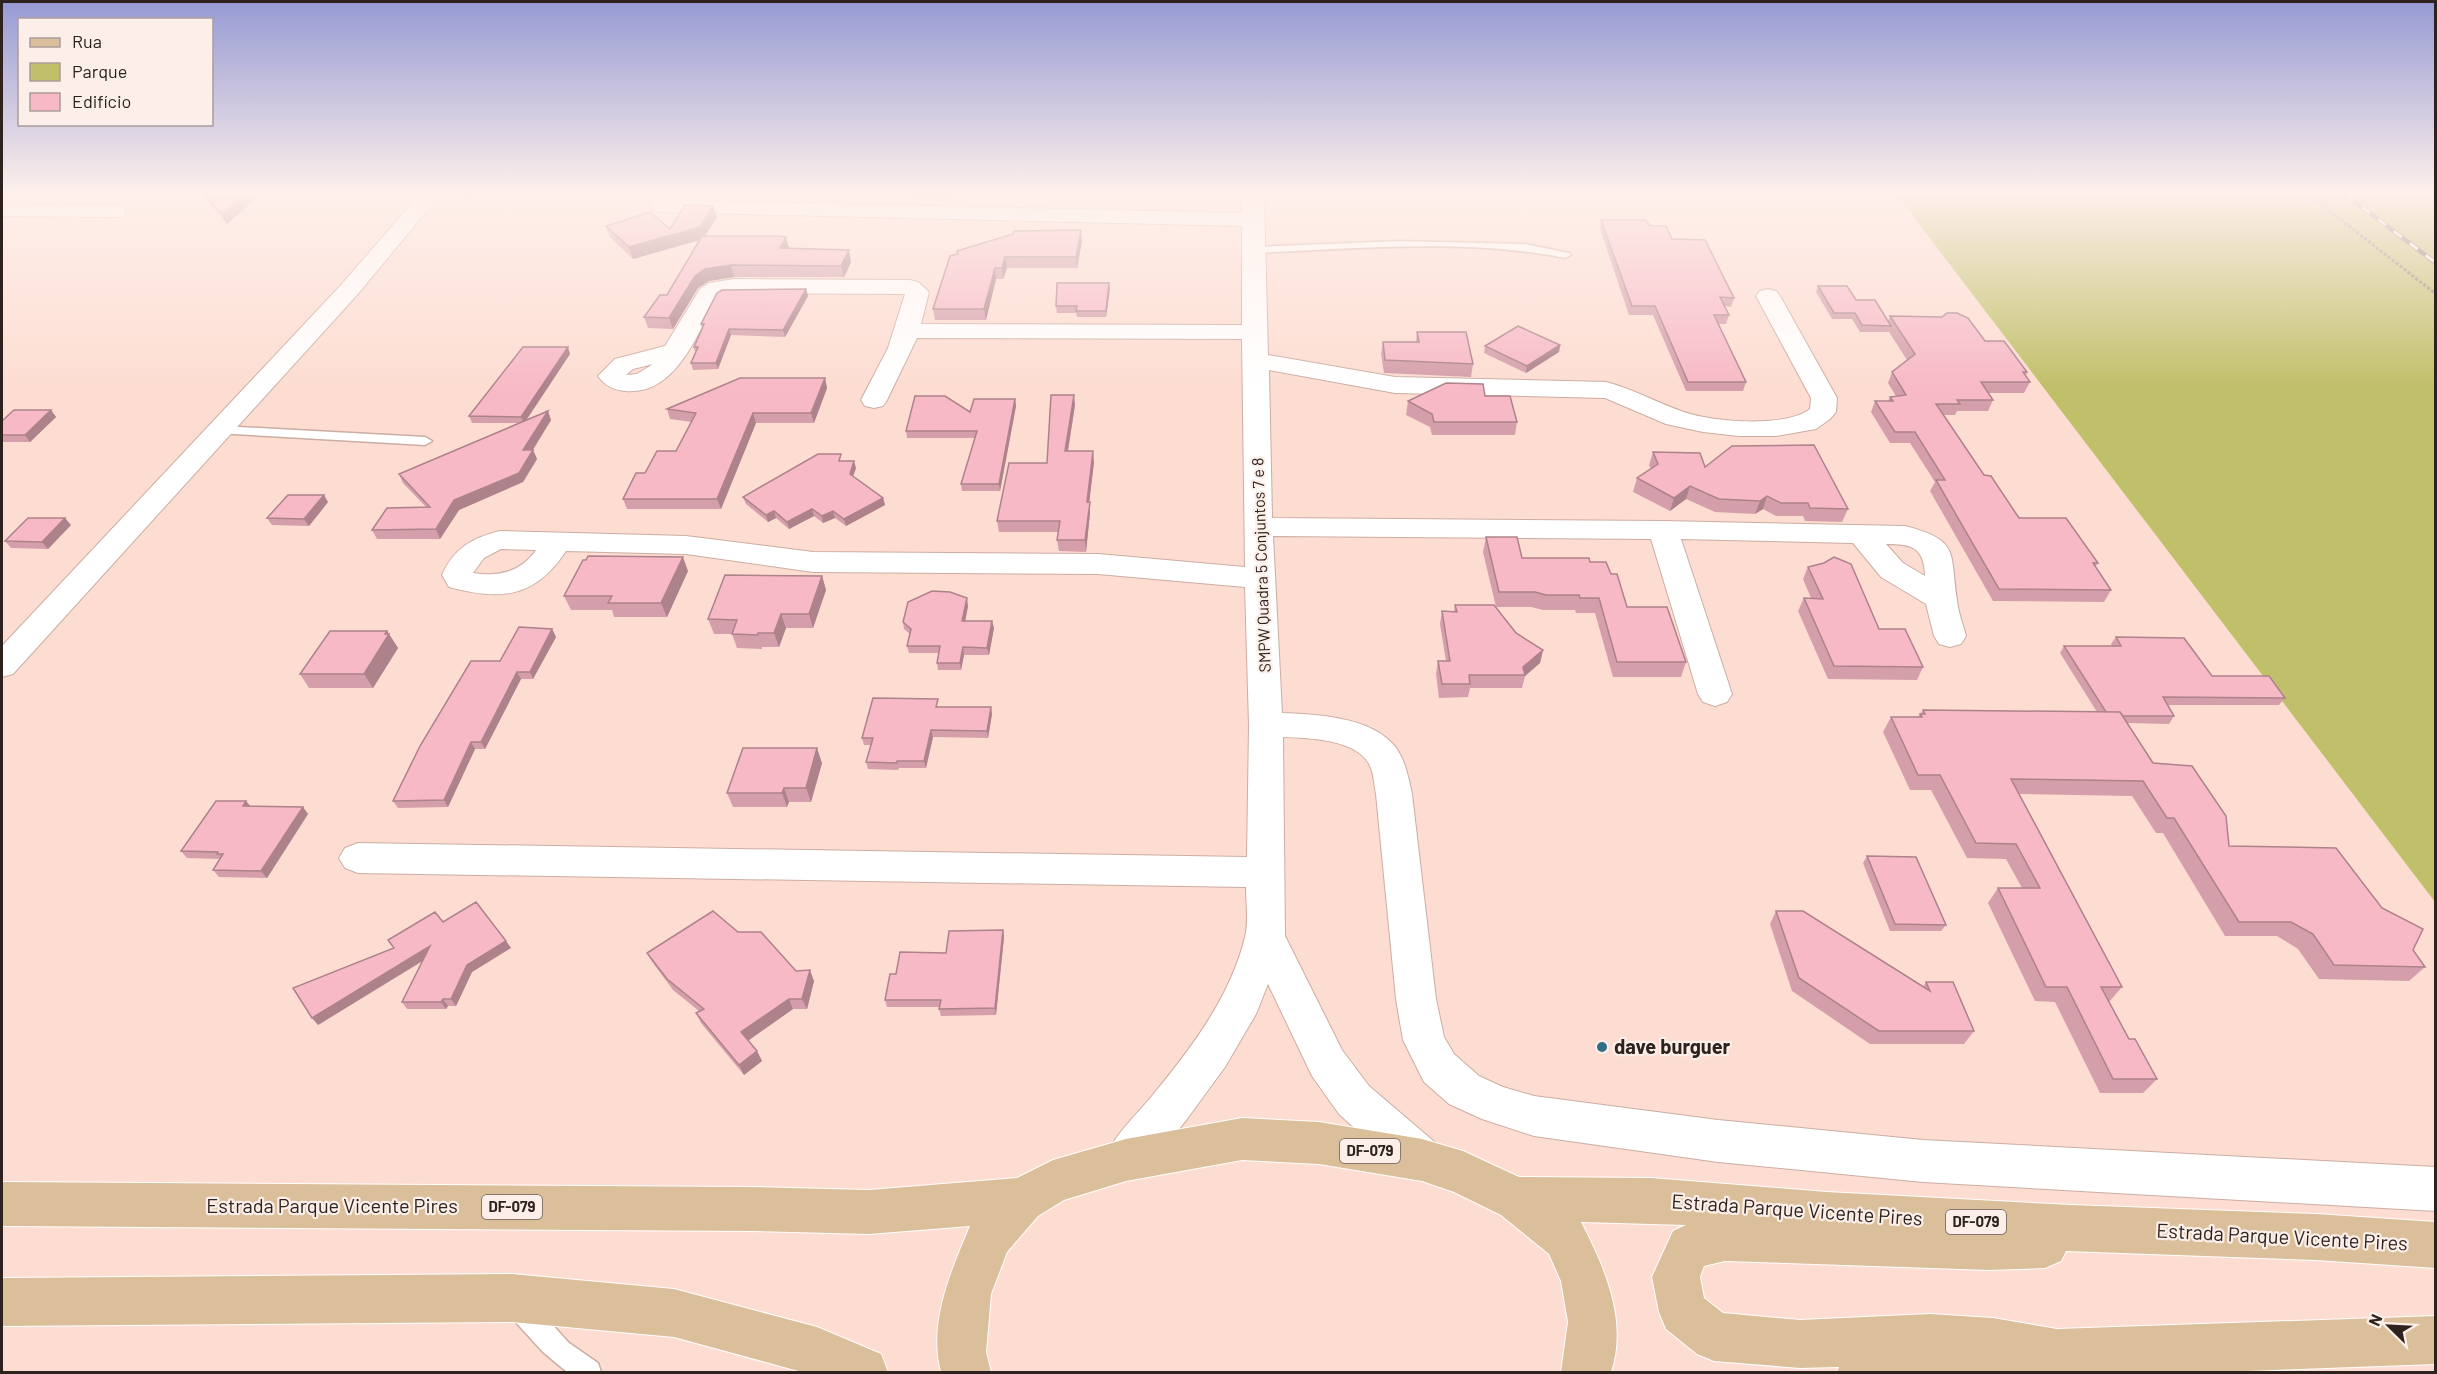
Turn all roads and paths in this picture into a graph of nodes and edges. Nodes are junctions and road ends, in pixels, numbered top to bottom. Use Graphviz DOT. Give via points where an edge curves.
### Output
graph roads {
  1 [pos="376,259"];
  2 [pos="1254,259"];
  3 [pos="2391,259"];
  4 [pos="2436,294"];
  5 [pos="1768,296"];
  6 [pos="907,331"];
  7 [pos="1255,347"];
  8 [pos="672,351"];
  9 [pos="874,400"];
  10 [pos="221,430"];
  11 [pos="425,441"];
  12 [pos="1258,527"];
  13 [pos="1663,530"];
  14 [pos="1860,533"];
  15 [pos="556,542"];
  16 [pos="1260,578"];
  17 [pos="1941,599"];
  18 [pos="1950,636"];
  19 [pos="2,666"];
  20 [pos="1715,694"];
  21 [pos="1266,725"];
  22 [pos="358,858"];
  23 [pos="1265,872"];
  24 [pos="1265,936"];
  25 [pos="1126,1160"];
  26 [pos="1422,1160"];
  27 [pos="2436,1189"];
  28 [pos="1517,1199"];
  29 [pos="1022,1200"];
  30 [pos="2,1203"];
  31 [pos="2071,1228"];
  32 [pos="2436,1245"];
  33 [pos="512,1298"];
  34 [pos="3,1303"];
  35 [pos="2436,1340"];
  36 [pos="2057,1354"];
  37 [pos="802,1362"];
  38 [pos="589,1372"];
  39 [pos="863,1372"];
  40 [pos="966,1372"];
  41 [pos="1586,1372"];
  42 [pos="1862,1372"];
  1 -- 10 [label="street"];
  2 -- 7 [label="street, SMPW Quadra 5 Conjuntos 7 e 8"];
  3 -- 4 [label="path"];
  5 -- 7 [label="street" via="1824,398 1823,412 1803,424 1725,427 1695,423 1606,390 1363,382 1284,363"];
  6 -- 7 [label="street"];
  6 -- 8 [label="street" via="917,292 910,287 722,287 708,294"];
  6 -- 9 [label="street" via="900,354"];
  7 -- 12 [label="street, SMPW Quadra 5 Conjuntos 7 e 8"];
  10 -- 11 [label="lane"];
  10 -- 19 [label="street"];
  12 -- 13 [label="street"];
  12 -- 16 [label="street, SMPW Quadra 5 Conjuntos 7 e 8"];
  13 -- 14 [label="street"];
  13 -- 20 [label="street"];
  14 -- 17 [label="street" via="1892,570"];
  14 -- 17 [label="street" via="1905,535 1936,550 1941,566"];
  15 -- 16 [label="street" via="686,545 813,562 1098,564"];
  16 -- 21 [label="street, SMPW Quadra 5 Conjuntos 7 e 8"];
  17 -- 18 [label="street"];
  21 -- 23 [label="street, SMPW Quadra 5 Conjuntos 7 e 8"];
  21 -- 27 [label="street" via="1298,725 1345,733 1377,749 1388,766 1424,1040 1439,1068 1464,1090 1497,1105 1534,1116 1706,1140 1923,1161"];
  22 -- 23 [label="street"];
  23 -- 24 [label="street, SMPW Quadra 5 Conjuntos 7 e 8"];
  24 -- 25 [label="street, SMPW Quadra 5 Conjuntos 7 e 8" via="1242,1001 1210,1054"];
  24 -- 26 [label="street, SMPW Quadra 5 Conjuntos 7 e 8" via="1327,1064 1354,1100"];
  25 -- 26 [label="main road, DF-079" via="1242,1139 1319,1143"];
  25 -- 29 [label="main road, DF-079" via="1053,1182"];
  26 -- 28 [label="main road, DF-079" via="1463,1173"];
  28 -- 31 [label="main road, Estrada Parque Vicente Pires / DF-079" via="1651,1200"];
  28 -- 41 [label="main road, DF-079" via="1565,1238 1584,1278 1592,1323"];
  29 -- 30 [label="main road, Estrada Parque Vicente Pires / DF-079" via="869,1212"];
  29 -- 40 [label="main road, DF-079" via="989,1237 967,1294 961,1352"];
  31 -- 32 [label="main road, Estrada Parque Vicente Pires / DF-079"];
  31 -- 36 [label="main road" via="2061,1239 2045,1245 2001,1247 1725,1238 1689,1247 1676,1277 1683,1312 1714,1337 1800,1344 1930,1338 1993,1342"];
  33 -- 34 [label="main road"];
  33 -- 37 [label="main road" via="674,1313"];
  33 -- 38 [label="lane" via="550,1344"];
  35 -- 36 [label="main road"];
  36 -- 42 [label="main road"];
  37 -- 39 [label="main road"];
}
